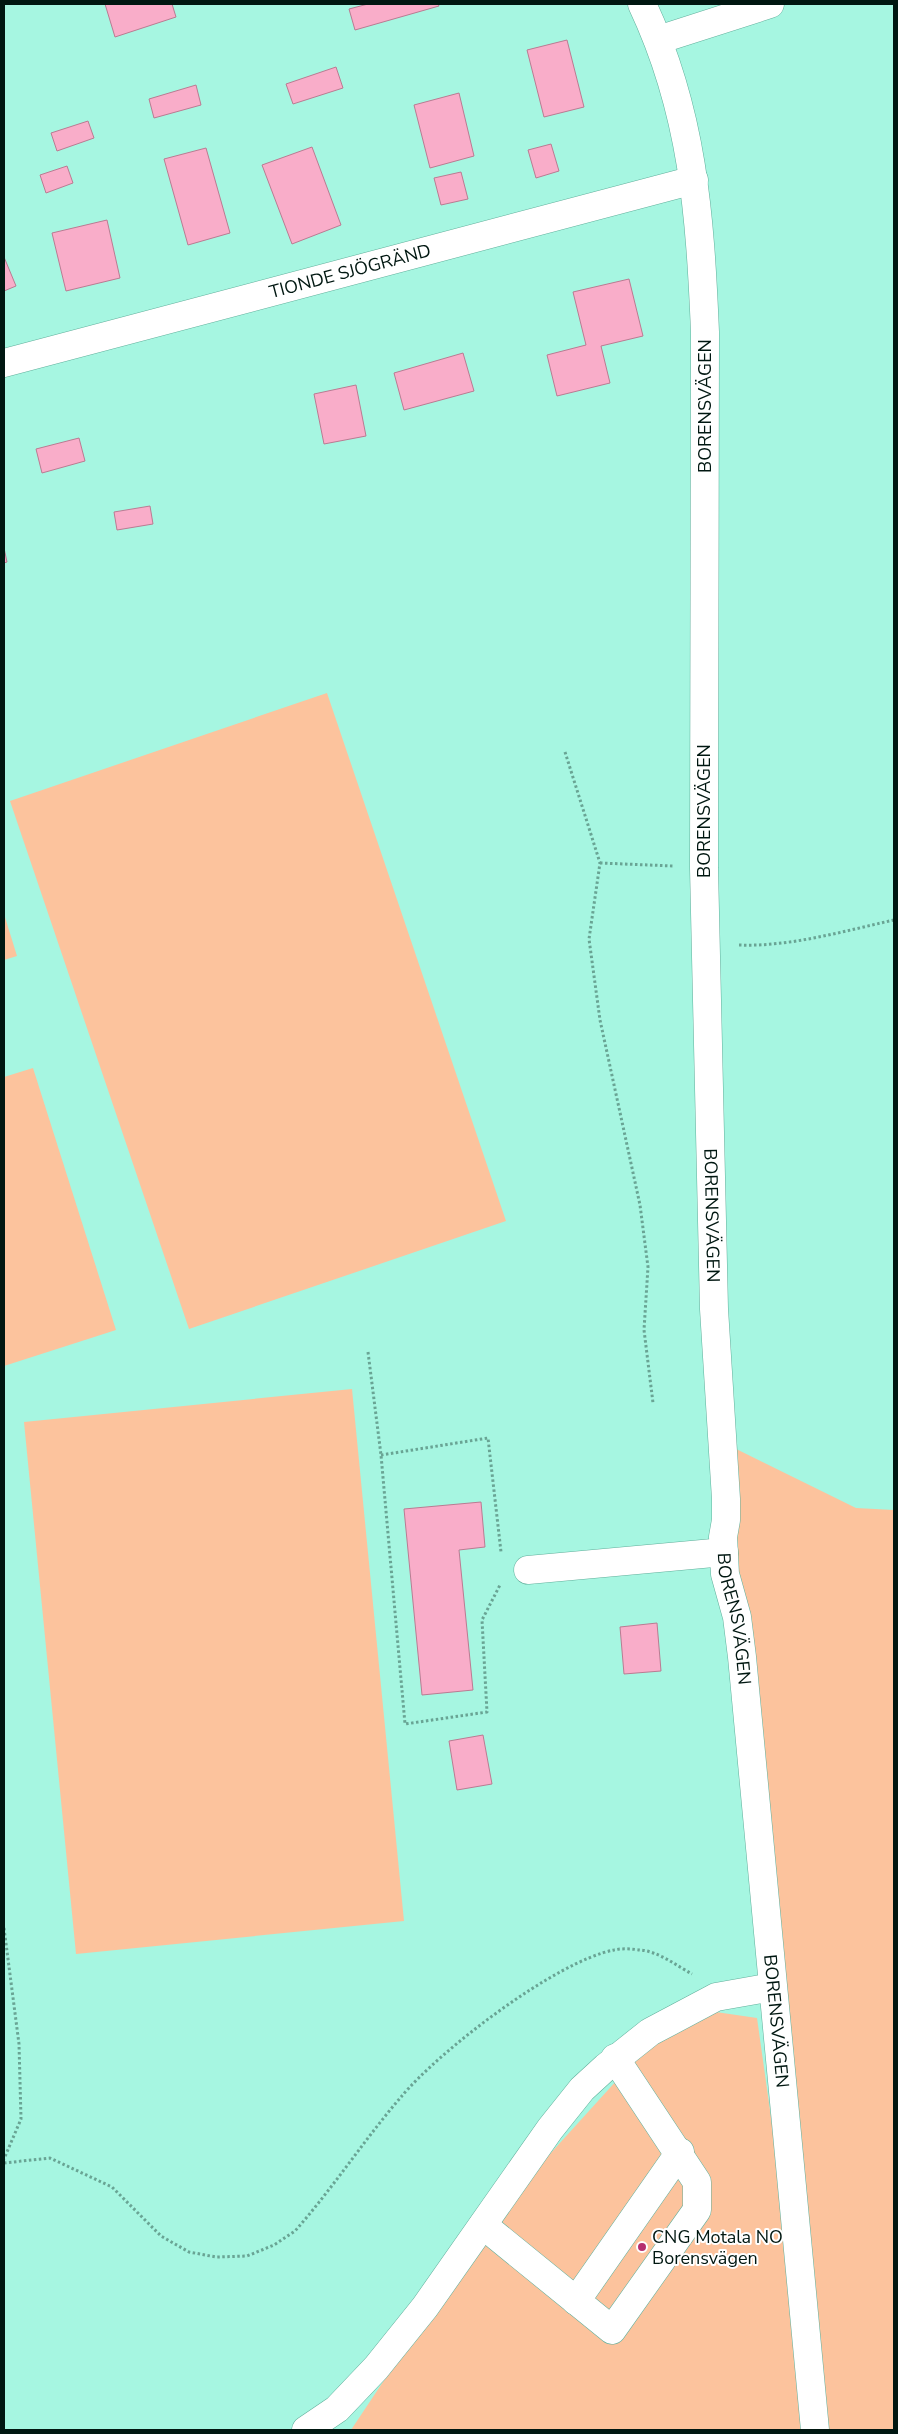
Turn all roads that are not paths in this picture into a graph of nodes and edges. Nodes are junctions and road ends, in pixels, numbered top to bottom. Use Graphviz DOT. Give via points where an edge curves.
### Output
graph roads {
  1 [pos="642,4"];
  2 [pos="770,4"];
  3 [pos="658,40"];
  4 [pos="694,180"];
  5 [pos="4,363"];
  6 [pos="724,1552"];
  7 [pos="516,1574"];
  8 [pos="772,1987"];
  9 [pos="615,2058"];
  10 [pos="680,2152"];
  11 [pos="483,2225"];
  12 [pos="576,2301"];
  13 [pos="306,2430"];
  14 [pos="815,2430"];
  1 -- 3 [label="street, BORENSVÄGEN"];
  2 -- 3 [label="street"];
  3 -- 4 [label="street, BORENSVÄGEN" via="682,113"];
  4 -- 5 [label="street, TIONDE SJÖGRÄND"];
  4 -- 6 [label="street, BORENSVÄGEN" via="705,332 704,868 714,1308 726,1499"];
  6 -- 7 [label="street"];
  6 -- 8 [label="street, BORENSVÄGEN" via="725,1574 737,1617 742,1657"];
  8 -- 9 [label="street" via="716,1997 650,2032"];
  8 -- 14 [label="street, BORENSVÄGEN"];
  9 -- 10 [label="street"];
  9 -- 11 [label="street" via="550,2128"];
  10 -- 12 [label="street"];
  10 -- 12 [label="street" via="697,2182 697,2210 612,2330"];
  11 -- 12 [label="street"];
  11 -- 13 [label="street" via="425,2307 376,2368 336,2409"];
}
